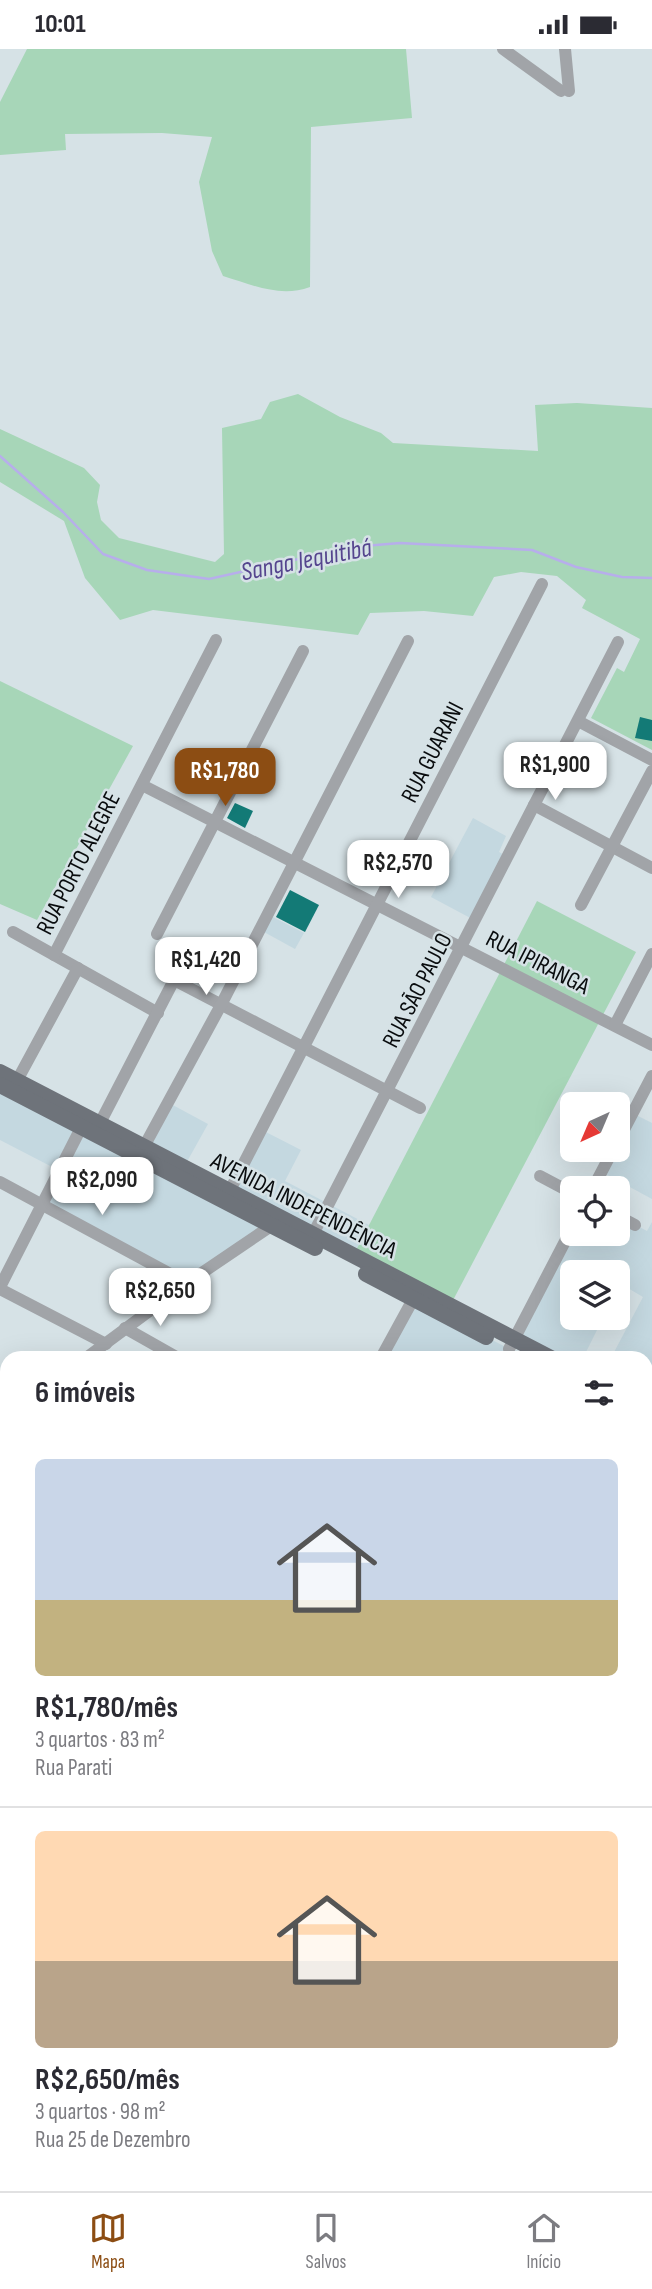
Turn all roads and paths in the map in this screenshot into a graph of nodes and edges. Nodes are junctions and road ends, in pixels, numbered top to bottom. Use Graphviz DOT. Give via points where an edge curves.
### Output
graph roads {
  1 [pos="565,49"];
  2 [pos="511,51"];
  3 [pos="542,584"];
  4 [pos="216,641"];
  5 [pos="408,641"];
  6 [pos="618,642"];
  7 [pos="303,650"];
  8 [pos="578,721"];
  9 [pos="652,760"];
  10 [pos="652,771"];
  11 [pos="142,785"];
  12 [pos="534,805"];
  13 [pos="214,821"];
  14 [pos="612,847"];
  15 [pos="293,861"];
  16 [pos="652,868"];
  17 [pos="377,903"];
  18 [pos="581,905"];
  19 [pos="13,932"];
  20 [pos="157,934"];
  21 [pos="463,947"];
  22 [pos="652,954"];
  23 [pos="54,955"];
  24 [pos="78,968"];
  25 [pos="221,1005"];
  26 [pos="158,1013"];
  27 [pos="615,1025"];
  28 [pos="652,1045"];
  29 [pos="304,1046"];
  30 [pos="0,1072"];
  31 [pos="652,1076"];
  32 [pos="9,1085"];
  33 [pos="388,1091"];
  34 [pos="420,1108"];
  35 [pos="630,1118"];
  36 [pos="89,1122"];
  37 [pos="141,1152"];
  38 [pos="540,1176"];
  39 [pos="0,1182"];
  40 [pos="560,1187"];
  41 [pos="227,1196"];
  42 [pos="41,1203"];
  43 [pos="276,1222"];
  44 [pos="630,1222"];
  45 [pos="635,1225"];
  46 [pos="311,1240"];
  47 [pos="563,1246"];
  48 [pos="187,1283"];
  49 [pos="0,1288"];
  50 [pos="416,1294"];
  51 [pos="125,1328"];
  52 [pos="106,1344"];
  53 [pos="512,1344"];
  54 [pos="96,1351"];
  55 [pos="166,1351"];
  56 [pos="385,1351"];
  57 [pos="519,1351"];
  58 [pos="532,1351"];
  1 -- 2 [label="street" via="565,91"];
  3 -- 17 [label="street, RUA GUARANI"];
  4 -- 11 [label="street, RUA PORTO ALEGRE"];
  5 -- 15 [label="street"];
  6 -- 8 [label="street, RUA SÃO PAULO"];
  7 -- 13 [label="street"];
  8 -- 9 [label="street"];
  8 -- 12 [label="street, RUA SÃO PAULO"];
  10 -- 14 [label="street"];
  11 -- 13 [label="street, RUA IPIRANGA"];
  11 -- 23 [label="street, RUA PORTO ALEGRE"];
  12 -- 14 [label="street"];
  12 -- 21 [label="street, RUA SÃO PAULO"];
  13 -- 15 [label="street, RUA IPIRANGA"];
  13 -- 20 [label="street"];
  14 -- 16 [label="street"];
  14 -- 18 [label="street"];
  15 -- 17 [label="street, RUA IPIRANGA"];
  15 -- 25 [label="street"];
  17 -- 21 [label="street, RUA IPIRANGA"];
  17 -- 29 [label="street, RUA GUARANI"];
  19 -- 23 [label="street"];
  21 -- 27 [label="street, RUA IPIRANGA"];
  21 -- 33 [label="street, RUA SÃO PAULO"];
  22 -- 27 [label="street"];
  23 -- 24 [label="street"];
  24 -- 26 [label="street"];
  24 -- 32 [label="street"];
  25 -- 26 [label="street" via="174,980"];
  25 -- 29 [label="street"];
  25 -- 37 [label="street"];
  26 -- 36 [label="street"];
  27 -- 28 [label="street, RUA IPIRANGA"];
  29 -- 33 [label="street"];
  29 -- 41 [label="street, RUA GUARANI"];
  30 -- 32 [label="main road, AVENIDA INDEPENDÊNCIA"];
  31 -- 35 [label="street"];
  32 -- 36 [label="main road, AVENIDA INDEPENDÊNCIA"];
  33 -- 34 [label="street"];
  33 -- 46 [label="street, RUA SÃO PAULO"];
  36 -- 37 [label="main road, AVENIDA INDEPENDÊNCIA"];
  36 -- 42 [label="street"];
  37 -- 41 [label="main road, AVENIDA INDEPENDÊNCIA"];
  38 -- 40 [label="street"];
  39 -- 42 [label="street"];
  41 -- 43 [label="main road, AVENIDA INDEPENDÊNCIA"];
  42 -- 48 [label="street"];
  42 -- 49 [label="street"];
  43 -- 46 [label="main road, AVENIDA INDEPENDÊNCIA"];
  43 -- 48 [label="street"];
  44 -- 45 [label="street"];
  46 -- 50 [label="main road, AVENIDA INDEPENDÊNCIA"];
  47 -- 53 [label="street"];
  48 -- 51 [label="street"];
  49 -- 52 [label="street"];
  50 -- 53 [label="main road, AVENIDA INDEPENDÊNCIA"];
  50 -- 56 [label="street"];
  51 -- 52 [label="street"];
  51 -- 55 [label="street"];
  52 -- 54 [label="street"];
  53 -- 57 [label="main road, AVENIDA INDEPENDÊNCIA"];
  53 -- 58 [label="main road, AVENIDA INDEPENDÊNCIA"];
}
